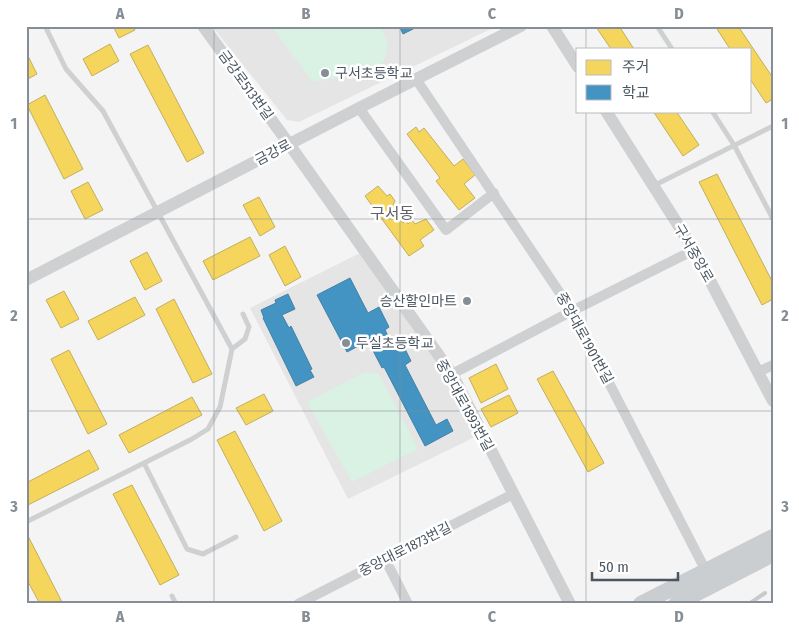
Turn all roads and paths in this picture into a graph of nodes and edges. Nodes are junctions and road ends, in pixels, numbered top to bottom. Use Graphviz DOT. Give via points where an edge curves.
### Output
graph roads {
  1 [pos="45,26"];
  2 [pos="202,26"];
  3 [pos="521,26"];
  4 [pos="552,26"];
  5 [pos="657,26"];
  6 [pos="671,48"];
  7 [pos="576,64"];
  8 [pos="416,79"];
  9 [pos="359,108"];
  10 [pos="607,112"];
  11 [pos="713,112"];
  12 [pos="773,126"];
  13 [pos="290,144"];
  14 [pos="734,145"];
  15 [pos="653,186"];
  16 [pos="494,193"];
  17 [pos="157,213"];
  18 [pos="773,219"];
  19 [pos="694,250"];
  20 [pos="26,280"];
  21 [pos="572,310"];
  22 [pos="243,314"];
  23 [pos="232,349"];
  24 [pos="773,364"];
  25 [pos="758,372"];
  26 [pos="452,374"];
  27 [pos="773,401"];
  28 [pos="144,463"];
  29 [pos="513,494"];
  30 [pos="26,522"];
  31 [pos="236,537"];
  32 [pos="773,537"];
  33 [pos="773,554"];
  34 [pos="385,559"];
  35 [pos="709,578"];
  36 [pos="172,596"];
  37 [pos="176,604"];
  38 [pos="298,604"];
  39 [pos="408,604"];
  40 [pos="570,604"];
  41 [pos="641,604"];
  42 [pos="676,604"];
  1 -- 17 [label="lane" via="66,69 103,111"];
  2 -- 13 [label="street, 금강로513번길"];
  3 -- 8 [label="street, 금강로"];
  4 -- 7 [label="street"];
  5 -- 6 [label="lane"];
  8 -- 9 [label="street, 금강로"];
  8 -- 16 [label="street, 중앙대로1901번길"];
  9 -- 13 [label="street, 금강로"];
  9 -- 16 [label="street" via="446,230"];
  10 -- 15 [label="street, 구서중앙로"];
  11 -- 14 [label="lane"];
  12 -- 14 [label="lane"];
  13 -- 17 [label="street, 금강로"];
  13 -- 26 [label="street, 중앙대로1893번길"];
  14 -- 15 [label="lane"];
  14 -- 18 [label="lane"];
  15 -- 19 [label="street, 구서중앙로"];
  16 -- 21 [label="street, 중앙대로1901번길"];
  17 -- 20 [label="street, 금강로"];
  17 -- 23 [label="lane"];
  19 -- 21 [label="street"];
  19 -- 25 [label="street, 구서중앙로"];
  21 -- 26 [label="street"];
  21 -- 35 [label="street, 중앙대로1901번길"];
  22 -- 23 [label="lane" via="249,327 245,339"];
  23 -- 28 [label="lane" via="220,407 208,429"];
  24 -- 25 [label="street"];
  25 -- 27 [label="street, 구서중앙로"];
  26 -- 29 [label="street, 중앙대로1893번길"];
  28 -- 30 [label="lane"];
  28 -- 31 [label="lane" via="187,549 203,554"];
  29 -- 34 [label="street, 중앙대로1873번길"];
  29 -- 40 [label="street, 중앙대로1893번길"];
  32 -- 35 [label="main road"];
  33 -- 35 [label="main road"];
  34 -- 38 [label="street, 중앙대로1873번길"];
  34 -- 39 [label="street"];
  35 -- 41 [label="main road"];
  35 -- 42 [label="main road"];
  36 -- 37 [label="lane"];
}
